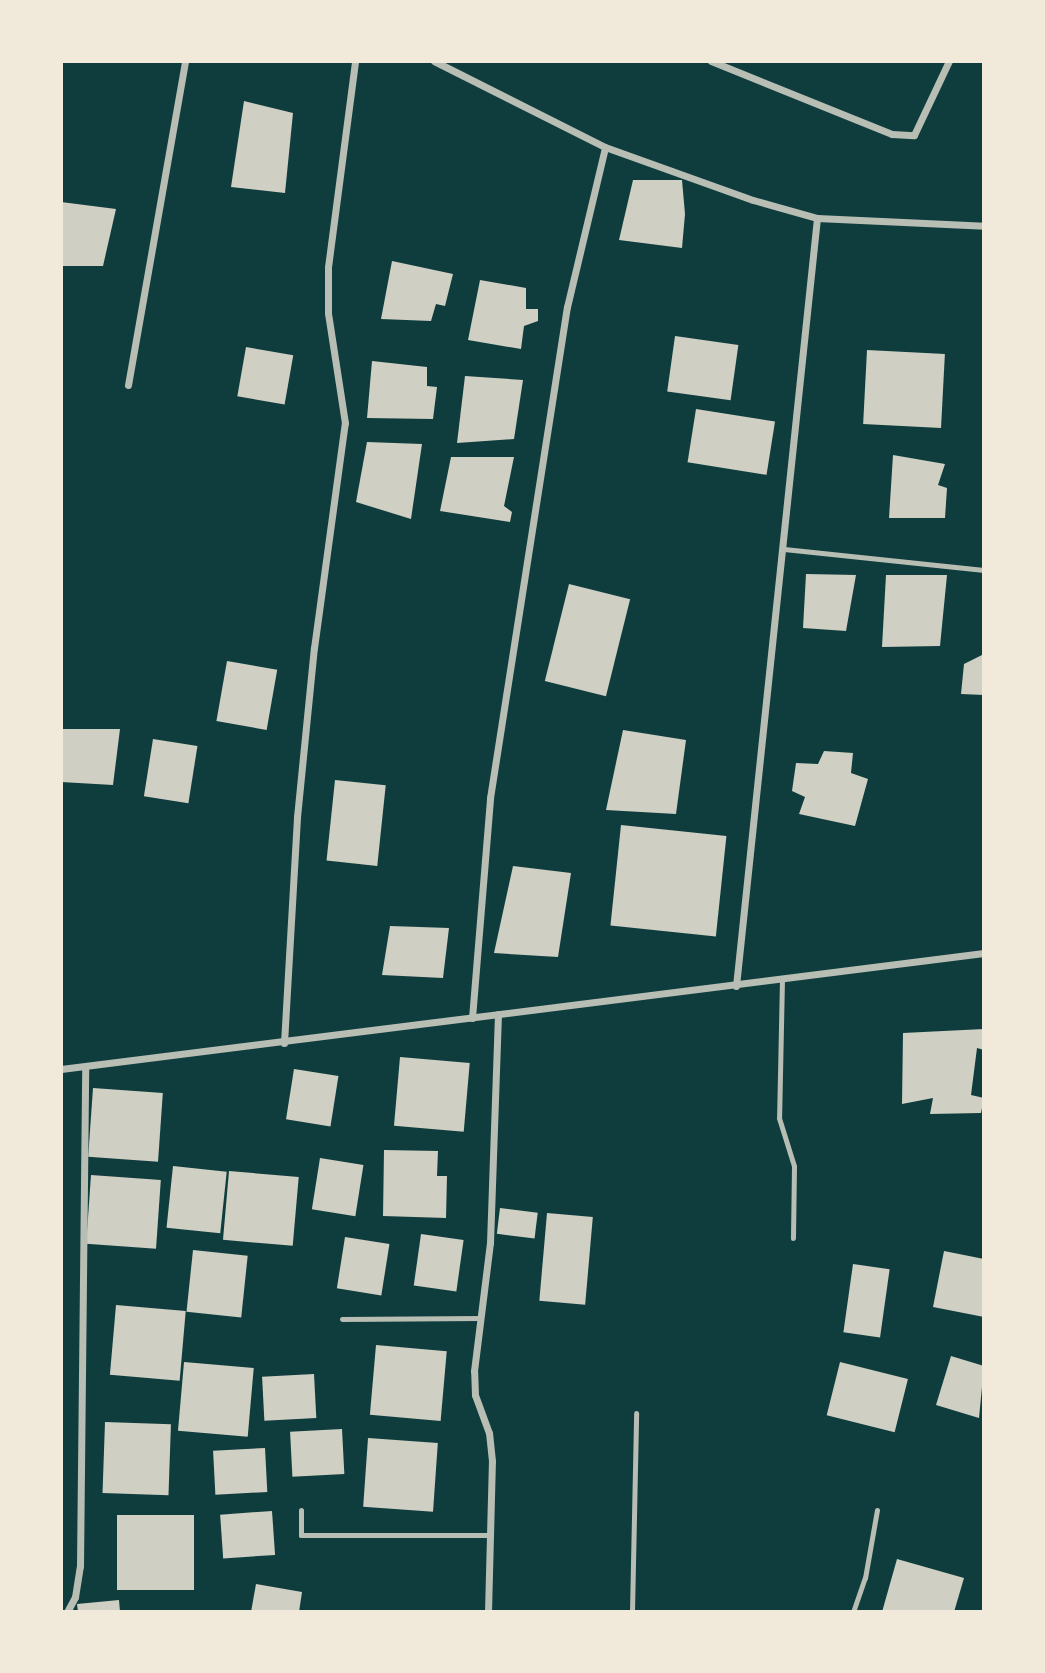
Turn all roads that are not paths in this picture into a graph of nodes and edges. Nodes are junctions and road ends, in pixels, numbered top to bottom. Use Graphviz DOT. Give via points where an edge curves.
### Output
graph roads {
  1 [pos="185,61"];
  2 [pos="355,61"];
  3 [pos="434,61"];
  4 [pos="711,61"];
  5 [pos="948,61"];
  6 [pos="605,147"];
  7 [pos="817,218"];
  8 [pos="984,226"];
  9 [pos="128,385"];
  10 [pos="783,549"];
  11 [pos="984,570"];
  12 [pos="984,953"];
  13 [pos="782,979"];
  14 [pos="736,986"];
  15 [pos="498,1014"];
  16 [pos="472,1018"];
  17 [pos="284,1043"];
  18 [pos="85,1066"];
  19 [pos="61,1069"];
  20 [pos="793,1238"];
  21 [pos="481,1318"];
  22 [pos="342,1319"];
  23 [pos="636,1413"];
  24 [pos="301,1510"];
  25 [pos="877,1510"];
  26 [pos="491,1535"];
  27 [pos="67,1612"];
  28 [pos="488,1612"];
  29 [pos="632,1612"];
  30 [pos="853,1612"];
  1 -- 9 [label="street"];
  2 -- 17 [label="street" via="327,267 328,313 345,423 313,648 297,817"];
  3 -- 6 [label="street"];
  4 -- 5 [label="street" via="892,134 914,135"];
  6 -- 7 [label="street" via="695,181"];
  6 -- 16 [label="street" via="567,307 500,730"];
  7 -- 8 [label="street"];
  7 -- 10 [label="street"];
  10 -- 11 [label="lane"];
  10 -- 14 [label="street"];
  12 -- 13 [label="street"];
  13 -- 14 [label="street"];
  13 -- 20 [label="lane" via="779,1118 794,1166"];
  14 -- 15 [label="street"];
  15 -- 16 [label="street"];
  15 -- 21 [label="street" via="494,1175"];
  16 -- 17 [label="street"];
  17 -- 18 [label="street"];
  18 -- 19 [label="street"];
  18 -- 27 [label="street" via="80,1566 75,1597"];
  21 -- 22 [label="lane"];
  21 -- 26 [label="street" via="475,1395 490,1443"];
  23 -- 29 [label="lane"];
  24 -- 26 [label="lane" via="301,1535"];
  25 -- 30 [label="lane" via="863,1590"];
  26 -- 28 [label="street"];
}
